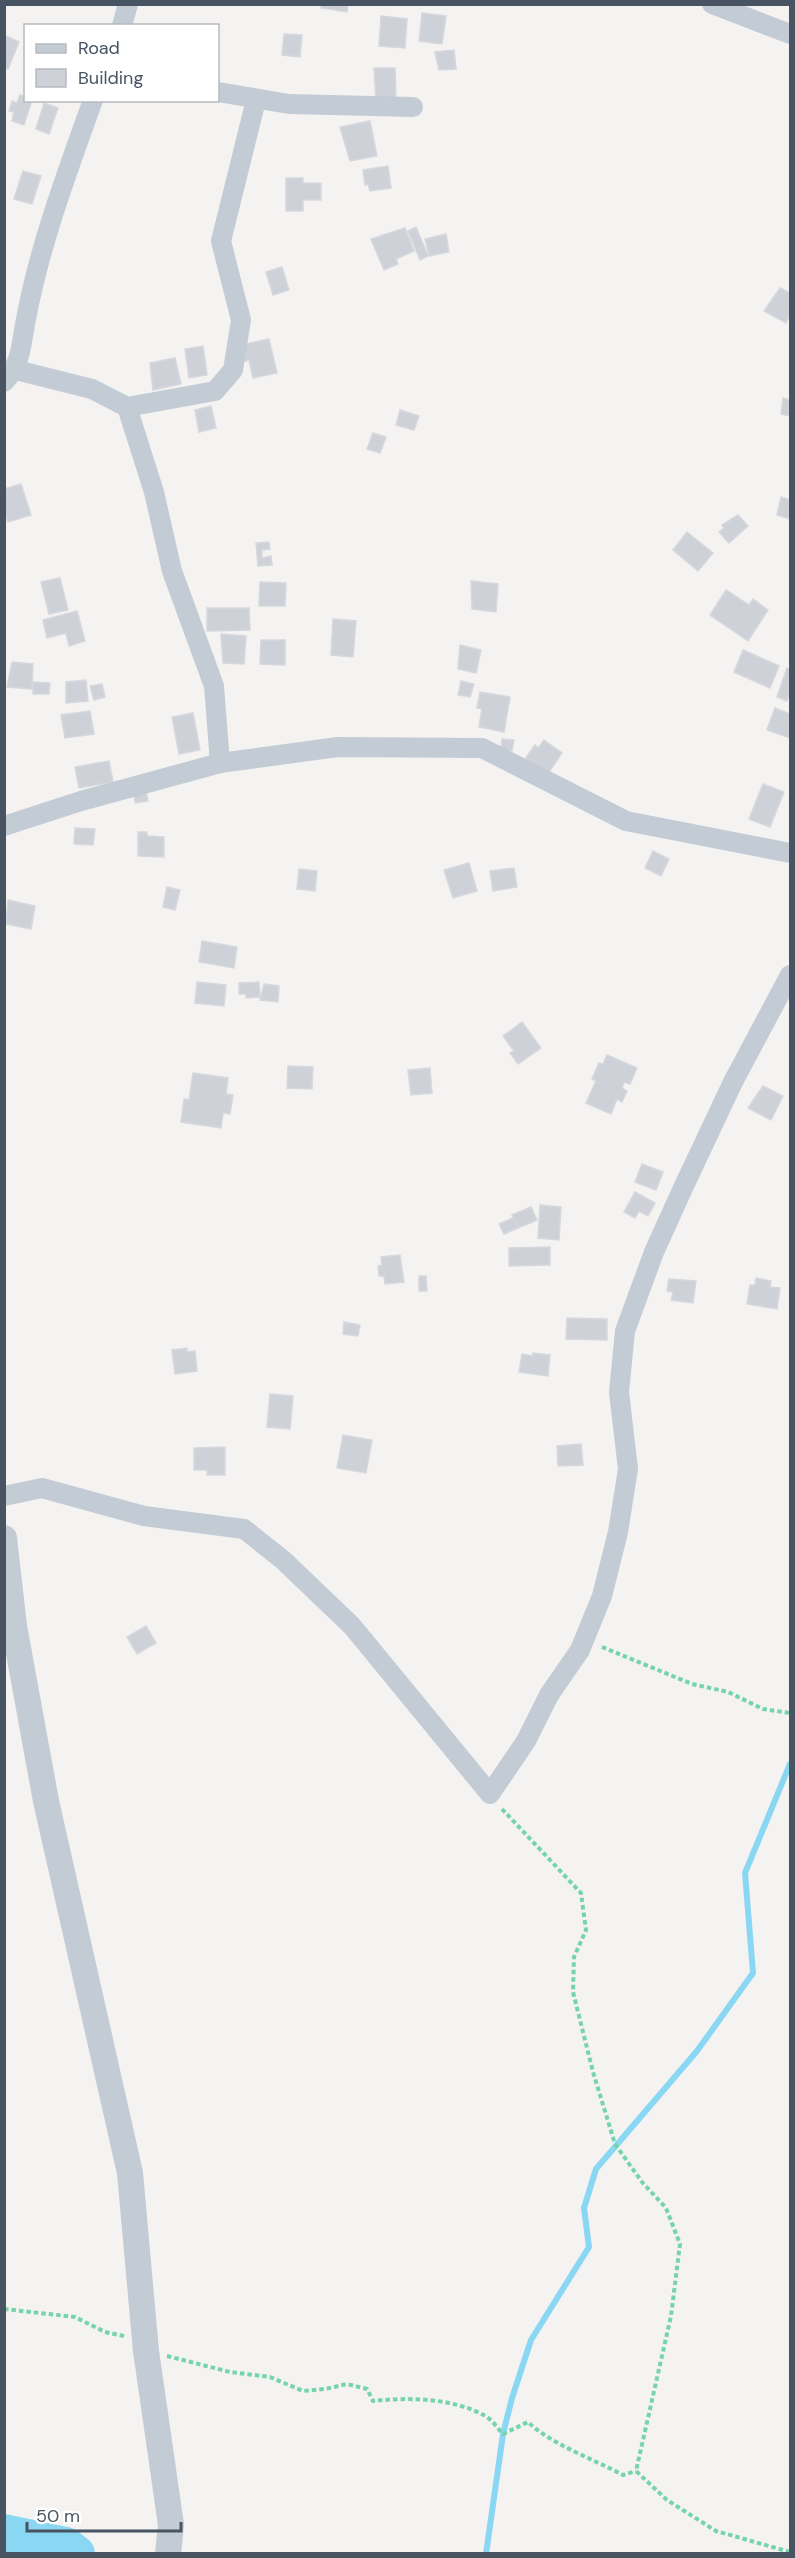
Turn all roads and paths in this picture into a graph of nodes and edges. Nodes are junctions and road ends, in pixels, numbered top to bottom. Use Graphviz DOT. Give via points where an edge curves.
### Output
graph roads {
  1 [pos="128,4"];
  2 [pos="712,4"];
  3 [pos="123,24"];
  4 [pos="790,34"];
  5 [pos="219,92"];
  6 [pos="256,100"];
  7 [pos="92,102"];
  8 [pos="413,107"];
  9 [pos="10,376"];
  10 [pos="127,406"];
  11 [pos="220,763"];
  12 [pos="4,826"];
  13 [pos="790,853"];
  14 [pos="790,975"];
  15 [pos="4,1496"];
  16 [pos="4,1538"];
  17 [pos="584,1640"];
  18 [pos="790,1713"];
  19 [pos="490,1794"];
  20 [pos="4,2309"];
  21 [pos="146,2346"];
  22 [pos="636,2471"];
  23 [pos="790,2552"];
  24 [pos="168,2553"];
  1 -- 3 [label="street"];
  2 -- 4 [label="street"];
  5 -- 6 [label="street"];
  6 -- 8 [label="street"];
  6 -- 10 [label="street" via="221,241 241,320 233,370 215,391"];
  7 -- 9 [label="street" via="47,231"];
  9 -- 10 [label="street" via="92,389"];
  10 -- 11 [label="street" via="154,492 172,571 214,686"];
  11 -- 12 [label="street"];
  11 -- 13 [label="street" via="338,747 482,748 626,821"];
  14 -- 17 [label="street" via="683,1188 625,1331 618,1392 628,1469 602,1596"];
  15 -- 19 [label="street" via="42,1488 144,1516 244,1529 352,1626"];
  16 -- 21 [label="street" via="14,1626 46,1801 130,2173"];
  17 -- 18 [label="path" via="692,1684 728,1692 763,1709"];
  17 -- 19 [label="street" via="526,1741"];
  19 -- 22 [label="path" via="581,1893 586,1930 574,1957 573,1992 593,2072 615,2144 666,2208 680,2244 671,2316"];
  20 -- 21 [label="path" via="75,2316 105,2332"];
  21 -- 22 [label="path" via="230,2372 270,2377 303,2391 347,2384 367,2389 374,2401 400,2398 452,2403 488,2418 503,2434 528,2422 544,2437 623,2475"];
  21 -- 24 [label="street" via="171,2525"];
  22 -- 23 [label="path" via="667,2500 716,2531"];
}
